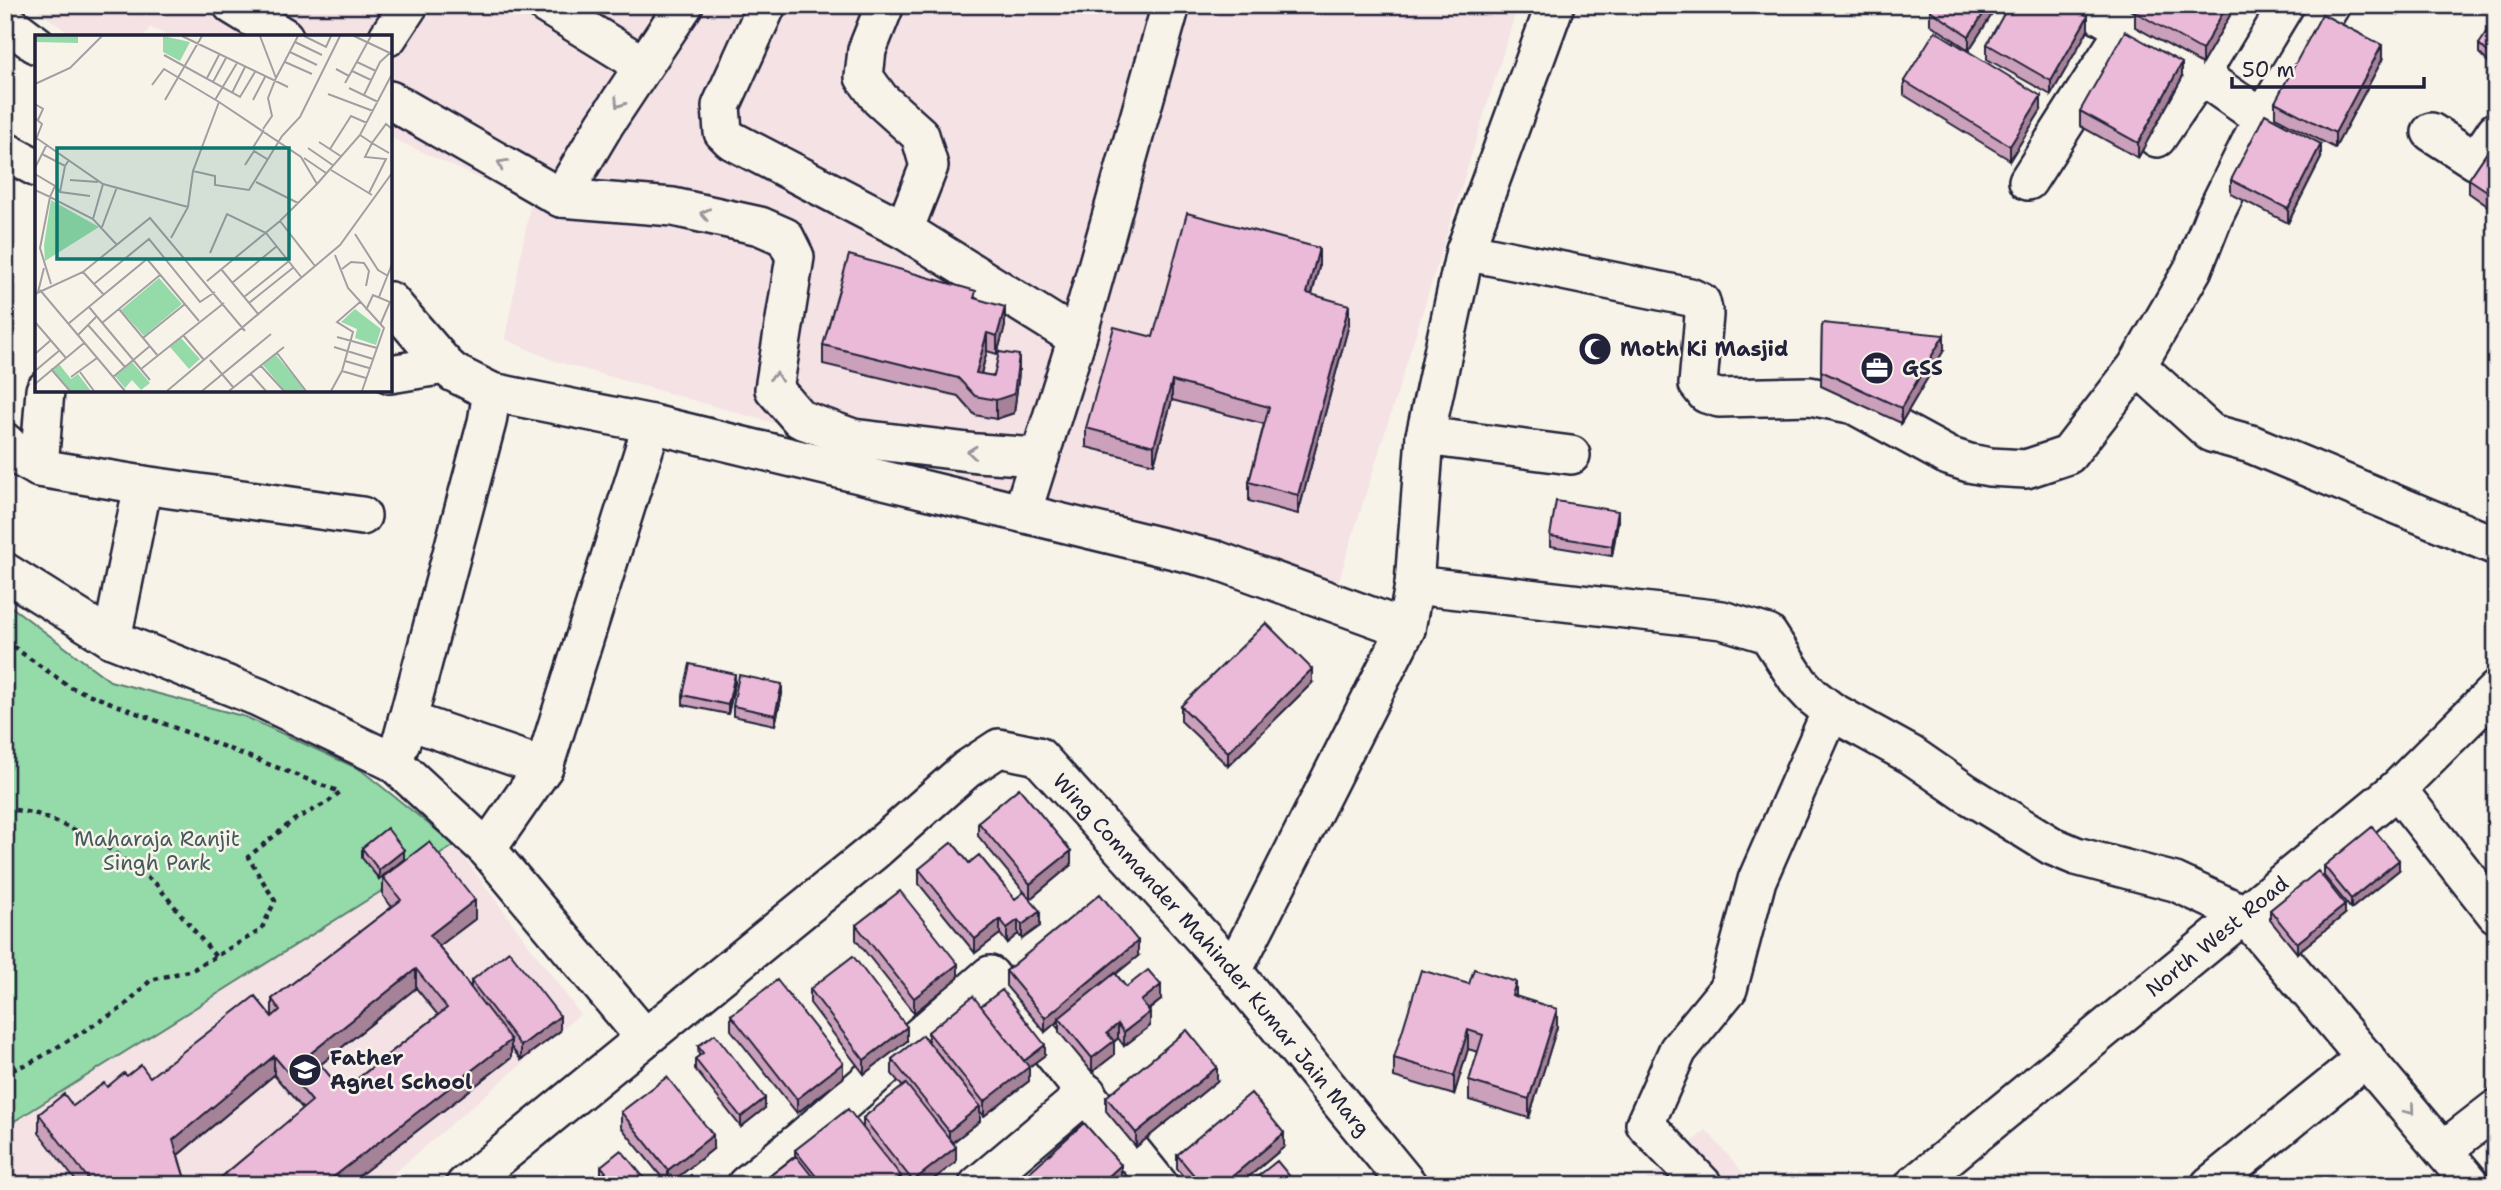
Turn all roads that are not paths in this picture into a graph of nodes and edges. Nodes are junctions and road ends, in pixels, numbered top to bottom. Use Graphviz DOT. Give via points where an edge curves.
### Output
graph roads {
  1 [pos="232,5"];
  2 [pos="409,5"];
  3 [pos="546,5"];
  4 [pos="684,5"];
  5 [pos="767,5"];
  6 [pos="886,5"];
  7 [pos="1171,5"];
  8 [pos="1555,5"];
  9 [pos="2242,5"];
  10 [pos="2317,10"];
  11 [pos="2100,13"];
  12 [pos="5,21"];
  13 [pos="281,35"];
  14 [pos="389,35"];
  15 [pos="35,44"];
  16 [pos="643,65"];
  17 [pos="2200,75"];
  18 [pos="392,101"];
  19 [pos="2262,118"];
  20 [pos="2496,131"];
  21 [pos="2431,132"];
  22 [pos="2157,138"];
  23 [pos="5,151"];
  24 [pos="35,167"];
  25 [pos="2028,181"];
  26 [pos="561,198"];
  27 [pos="904,230"];
  28 [pos="1465,251"];
  29 [pos="392,303"];
  30 [pos="1077,338"];
  31 [pos="445,365"];
  32 [pos="2137,366"];
  33 [pos="392,374"];
  34 [pos="45,392"];
  35 [pos="492,392"];
  36 [pos="652,424"];
  37 [pos="1425,436"];
  38 [pos="5,442"];
  39 [pos="1571,455"];
  40 [pos="1040,457"];
  41 [pos="39,468"];
  42 [pos="143,485"];
  43 [pos="1022,513"];
  44 [pos="362,516"];
  45 [pos="2496,546"];
  46 [pos="5,572"];
  47 [pos="1414,585"];
  48 [pos="1406,629"];
  49 [pos="113,639"];
  50 [pos="2496,690"];
  51 [pos="1831,711"];
  52 [pos="407,720"];
  53 [pos="393,762"];
  54 [pos="544,767"];
  55 [pos="2397,789"];
  56 [pos="487,849"];
  57 [pos="2244,914"];
  58 [pos="2496,914"];
  59 [pos="1233,971"];
  60 [pos="645,1038"];
  61 [pos="2366,1058"];
  62 [pos="1087,1093"];
  63 [pos="2496,1109"];
  64 [pos="2443,1150"];
  65 [pos="465,1185"];
  66 [pos="746,1185"];
  67 [pos="978,1185"];
  68 [pos="1159,1185"];
  69 [pos="1408,1185"];
  70 [pos="1703,1185"];
  71 [pos="1913,1185"];
  72 [pos="2210,1185"];
  73 [pos="2472,1185"];
  1 -- 13 [label="street"];
  2 -- 14 [label="street"];
  3 -- 16 [label="street"];
  4 -- 16 [label="street"];
  5 -- 27 [label="street" via="721,107 723,132"];
  6 -- 27 [label="street" via="867,50 864,77 880,99 920,135 929,166"];
  7 -- 30 [label="street"];
  8 -- 28 [label="street"];
  9 -- 17 [label="street"];
  10 -- 19 [label="street"];
  11 -- 17 [label="street"];
  11 -- 25 [label="street"];
  12 -- 15 [label="street"];
  16 -- 26 [label="street, one-way"];
  17 -- 19 [label="street"];
  17 -- 22 [label="street"];
  26 -- 18 [label="street, one-way"];
  19 -- 32 [label="street" via="2193,269"];
  20 -- 21 [label="street" via="2476,161"];
  23 -- 24 [label="street"];
  40 -- 26 [label="street, one-way" via="853,438 800,419 774,389 795,257 785,237 760,226 673,207"];
  27 -- 30 [label="street"];
  28 -- 32 [label="street" via="1690,296 1701,302 1704,315 1698,384 1706,394 1718,398 1810,396 1854,405 1969,463 2026,469 2068,455"];
  28 -- 37 [label="street"];
  29 -- 31 [label="street"];
  30 -- 40 [label="street"];
  31 -- 33 [label="street"];
  31 -- 35 [label="street"];
  32 -- 45 [label="street" via="2211,433 2251,444"];
  34 -- 41 [label="street"];
  35 -- 36 [label="street"];
  35 -- 52 [label="street"];
  36 -- 43 [label="street"];
  36 -- 54 [label="street"];
  37 -- 39 [label="street"];
  37 -- 47 [label="street"];
  38 -- 41 [label="street" via="20,458"];
  40 -- 43 [label="street"];
  41 -- 42 [label="street"];
  42 -- 44 [label="street"];
  42 -- 49 [label="street"];
  43 -- 48 [label="street" via="1216,560"];
  46 -- 49 [label="street"];
  47 -- 48 [label="street"];
  47 -- 51 [label="street" via="1722,620 1755,629 1769,634 1798,682"];
  48 -- 59 [label="street"];
  49 -- 53 [label="street" via="258,697"];
  50 -- 55 [label="street, North West Road"];
  51 -- 57 [label="street" via="1912,755 2052,846 2175,882"];
  51 -- 70 [label="street" via="1757,880 1728,989 1678,1050 1645,1124"];
  52 -- 53 [label="street"];
  52 -- 54 [label="street"];
  53 -- 56 [label="street"];
  54 -- 56 [label="street"];
  55 -- 57 [label="street, North West Road"];
  55 -- 58 [label="street"];
  56 -- 60 [label="street"];
  57 -- 61 [label="street"];
  57 -- 71 [label="street, North West Road"];
  59 -- 60 [label="street, Wing Commander Mahinder Kumar Jain Marg" via="1038,756 999,748 967,769"];
  59 -- 69 [label="street, Wing Commander Mahinder Kumar Jain Marg"];
  60 -- 65 [label="street"];
  61 -- 64 [label="street, one-way"];
  61 -- 72 [label="street"];
  62 -- 66 [label="street" via="990,975"];
  62 -- 67 [label="street"];
  62 -- 68 [label="street"];
  63 -- 64 [label="street"];
  64 -- 73 [label="street"];
}
